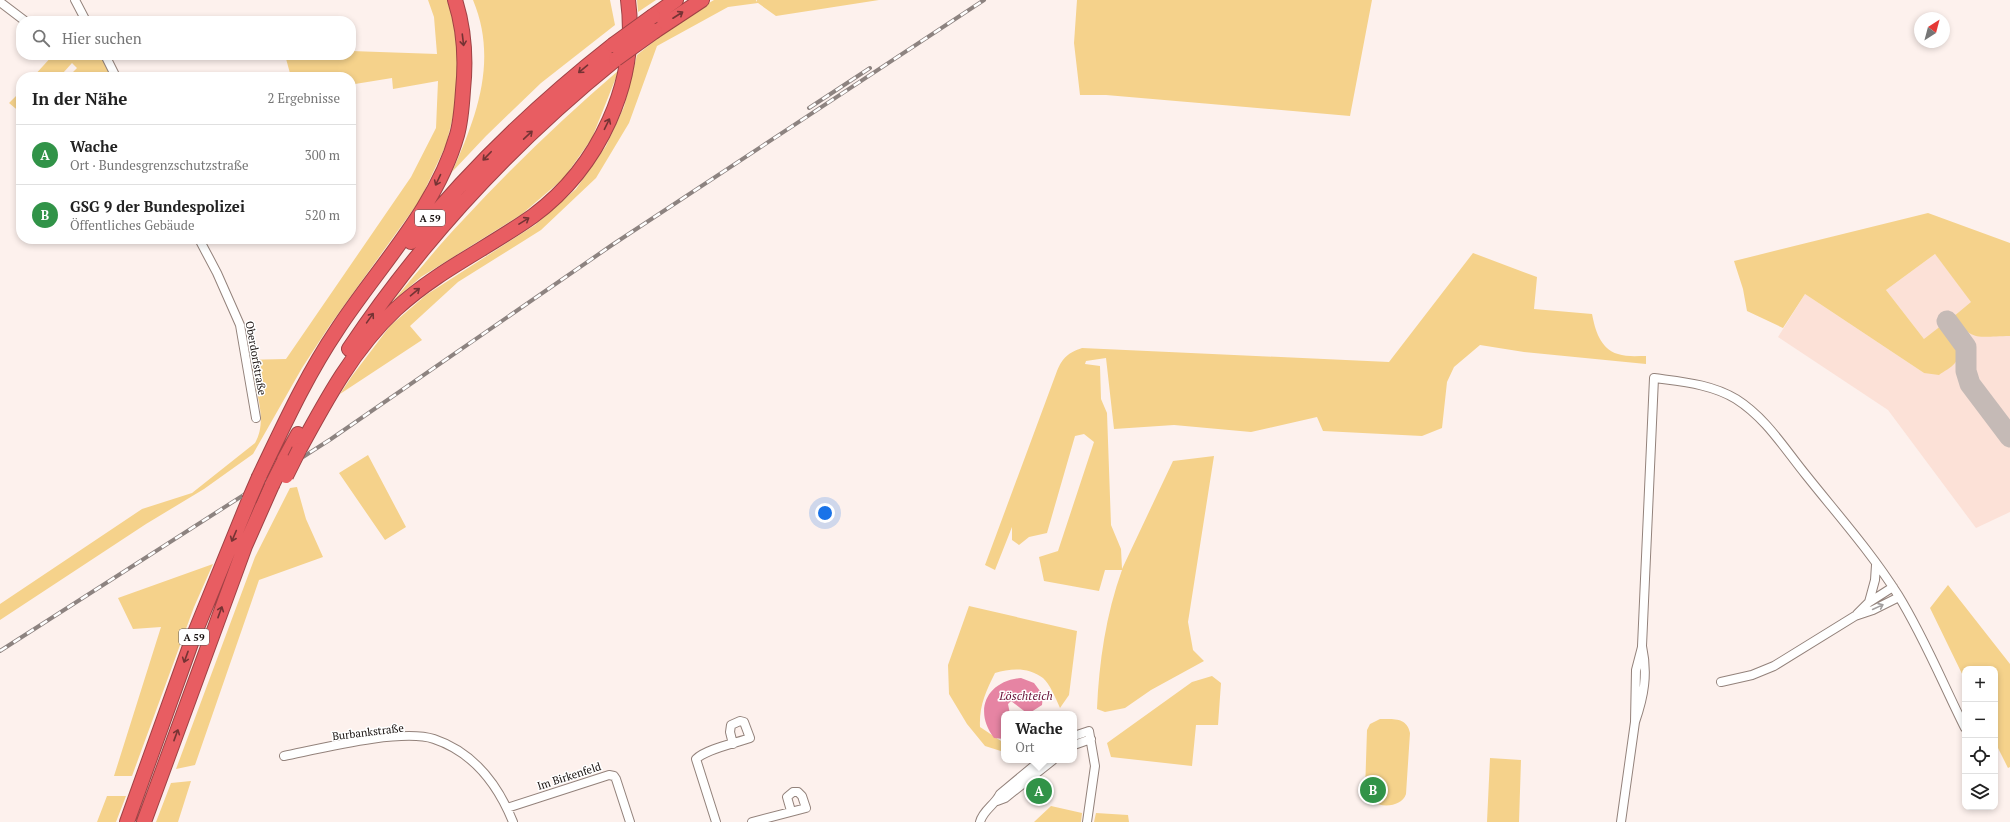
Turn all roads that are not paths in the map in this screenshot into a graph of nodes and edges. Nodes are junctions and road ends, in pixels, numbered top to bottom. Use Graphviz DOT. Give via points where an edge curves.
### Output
graph roads {
  1 [pos="75,0"];
  2 [pos="455,0"];
  3 [pos="628,0"];
  4 [pos="676,0"];
  5 [pos="702,0"];
  6 [pos="0,2"];
  7 [pos="18,16"];
  8 [pos="81,16"];
  9 [pos="108,60"];
  10 [pos="114,72"];
  11 [pos="202,244"];
  12 [pos="256,418"];
  13 [pos="282,431"];
  14 [pos="296,446"];
  15 [pos="1876,564"];
  16 [pos="1892,587"];
  17 [pos="226,596"];
  18 [pos="1899,597"];
  19 [pos="1868,603"];
  20 [pos="1855,616"];
  21 [pos="1721,682"];
  22 [pos="1962,722"];
  23 [pos="1090,735"];
  24 [pos="1077,736"];
  25 [pos="1077,743"];
  26 [pos="733,744"];
  27 [pos="284,756"];
  28 [pos="1042,763"];
  29 [pos="507,808"];
  30 [pos="791,811"];
  31 [pos="127,822"];
  32 [pos="144,822"];
  33 [pos="513,822"];
  34 [pos="630,822"];
  35 [pos="716,822"];
  36 [pos="752,822"];
  37 [pos="980,822"];
  38 [pos="1087,822"];
  39 [pos="1621,822"];
  1 -- 8 [label="street"];
  2 -- 13 [label="highway, one-way" via="463,47 464,77 457,134 450,154 420,214 328,343 307,378"];
  14 -- 3 [label="highway, one-way" via="308,434 369,337 396,309 420,288 532,216 556,197 577,174 599,141 618,103 631,37"];
  4 -- 13 [label="highway, A 59, one-way, bridge" via="613,44 522,122 434,213 356,313"];
  14 -- 5 [label="highway, A 59, one-way, bridge" via="306,420 370,317 408,266 449,218 512,150 564,103 616,59"];
  6 -- 7 [label="street"];
  9 -- 10 [label="street"];
  11 -- 12 [label="street, Oberdorfstraße" via="218,273 240,325"];
  13 -- 31 [label="highway, A 59, one-way, bridge" via="249,500 197,628"];
  14 -- 17 [label="highway, bridge" via="286,476"];
  14 -- 17 [label="highway, A 59, bridge" via="284,460 272,485"];
  15 -- 16 [label="street"];
  15 -- 19 [label="street" via="1876,580"];
  15 -- 39 [label="street" via="1783,445 1750,410 1727,394 1708,387 1654,378 1642,646 1636,670 1635,722"];
  16 -- 18 [label="street"];
  16 -- 19 [label="street"];
  32 -- 17 [label="highway, A 59, one-way"];
  20 -- 18 [label="street, one-way"];
  18 -- 22 [label="street"];
  19 -- 20 [label="street"];
  20 -- 21 [label="street" via="1774,666 1752,675"];
  23 -- 24 [label="street"];
  23 -- 25 [label="street"];
  23 -- 38 [label="street" via="1095,766"];
  26 -- 35 [label="street" via="700,755 696,759"];
  27 -- 29 [label="street, Burbankstraße" via="399,736 432,738 456,749 474,762 489,779"];
  28 -- 37 [label="street" via="1000,794 984,812"];
  29 -- 33 [label="street, Burbankstraße"];
  29 -- 34 [label="street, Im Birkenfeld" via="609,775 616,779"];
  30 -- 36 [label="street"];
}
